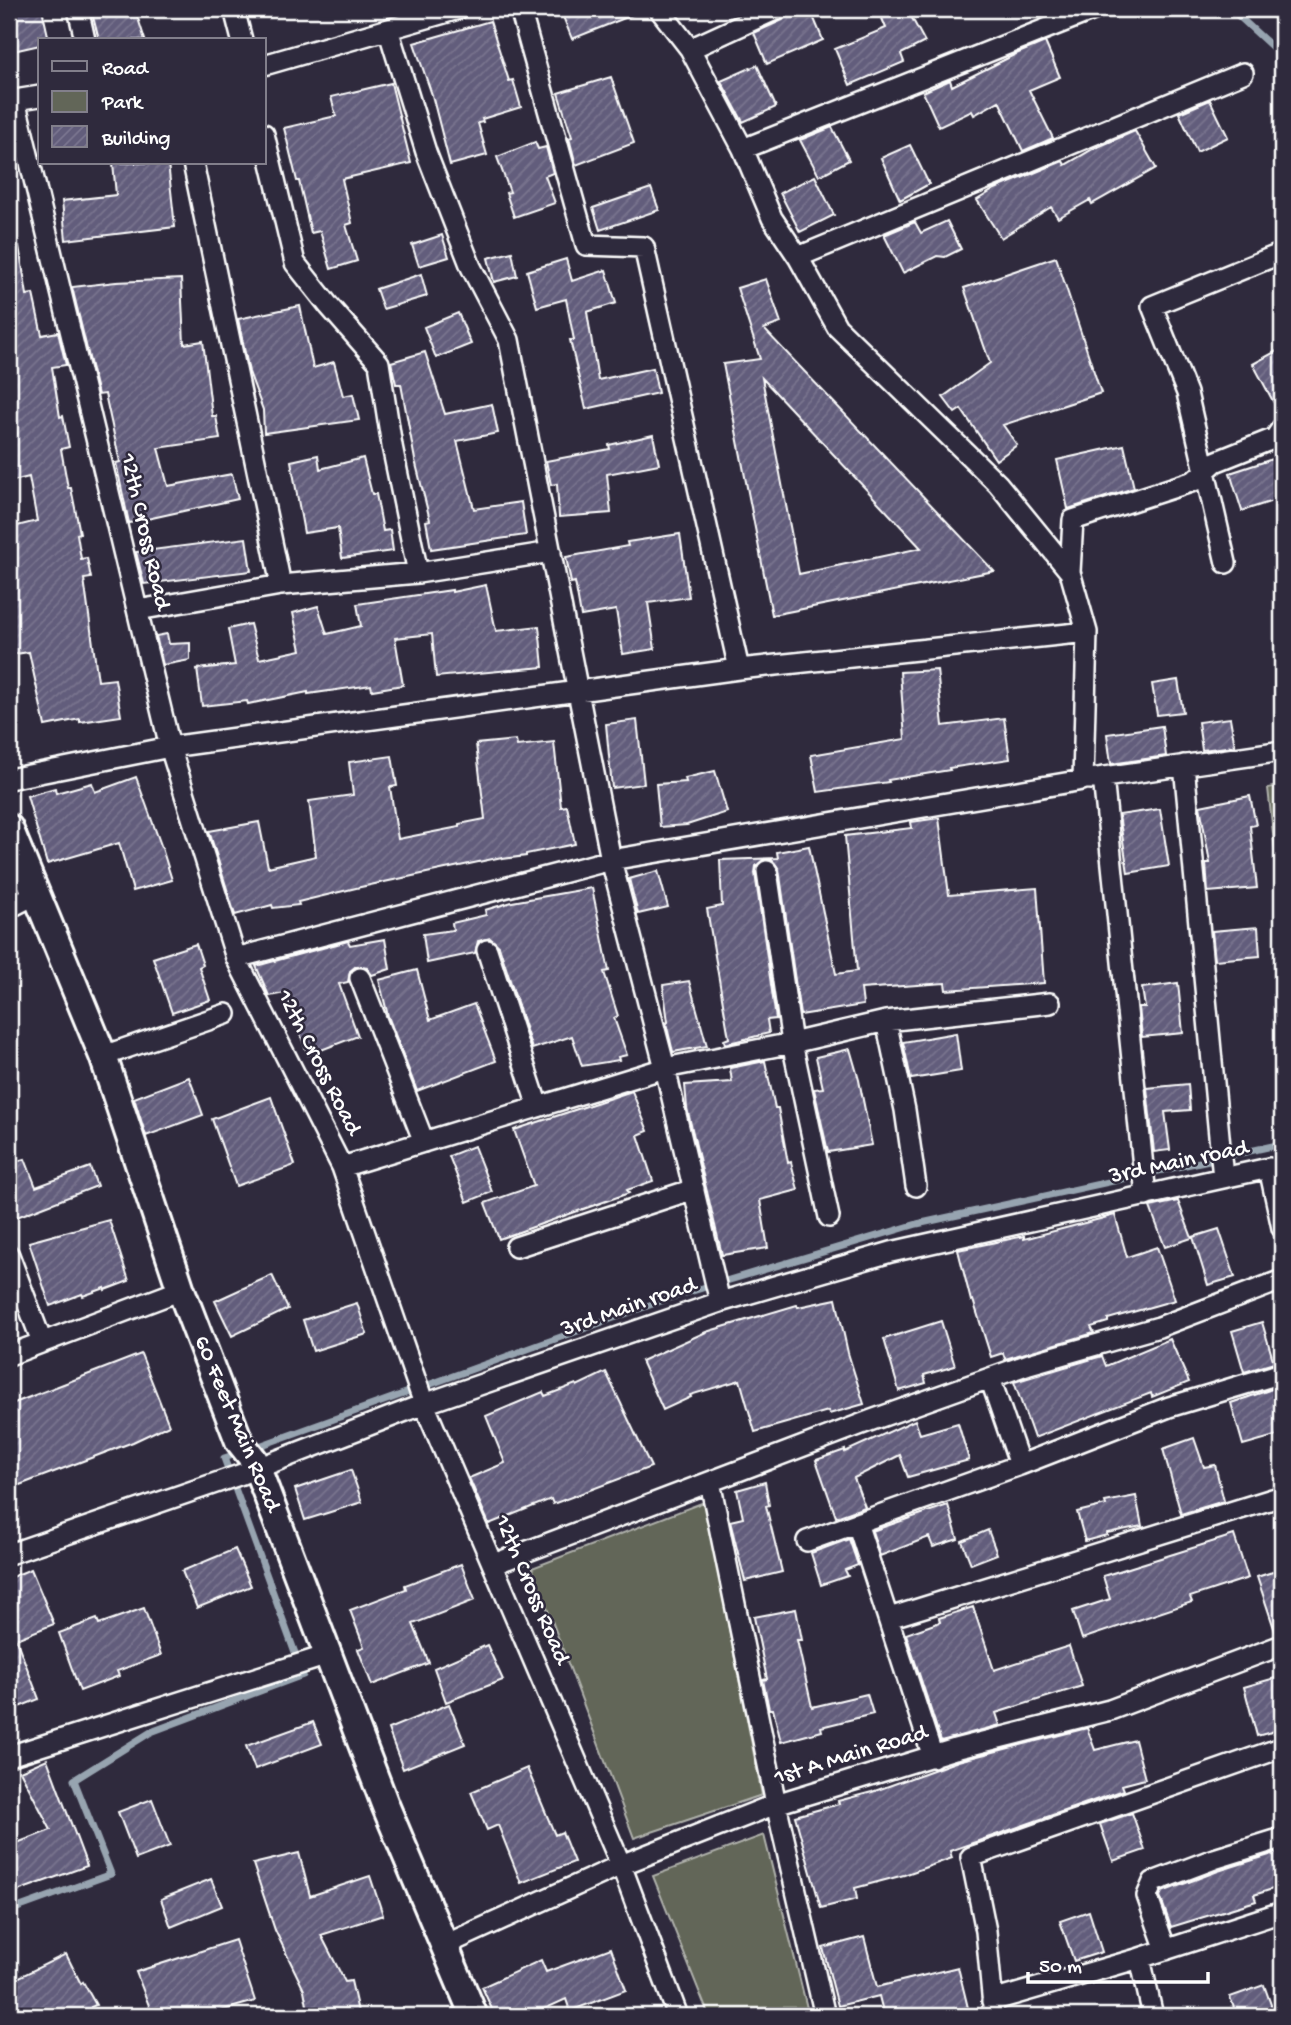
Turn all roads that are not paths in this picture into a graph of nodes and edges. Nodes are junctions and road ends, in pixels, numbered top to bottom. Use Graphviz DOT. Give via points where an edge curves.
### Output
graph roads {
  1 [pos="78,9"];
  2 [pos="234,9"];
  3 [pos="458,9"];
  4 [pos="520,9"];
  5 [pos="659,9"];
  6 [pos="777,9"];
  7 [pos="1096,9"];
  8 [pos="438,12"];
  9 [pos="388,29"];
  10 [pos="85,38"];
  11 [pos="241,38"];
  12 [pos="690,49"];
  13 [pos="266,64"];
  14 [pos="1243,73"];
  15 [pos="38,96"];
  16 [pos="266,142"];
  17 [pos="743,149"];
  18 [pos="193,164"];
  19 [pos="1282,253"];
  20 [pos="798,257"];
  21 [pos="1282,428"];
  22 [pos="1205,471"];
  23 [pos="551,552"];
  24 [pos="1226,562"];
  25 [pos="1070,572"];
  26 [pos="418,573"];
  27 [pos="281,585"];
  28 [pos="138,610"];
  29 [pos="1087,632"];
  30 [pos="739,669"];
  31 [pos="578,691"];
  32 [pos="170,747"];
  33 [pos="1282,751"];
  34 [pos="1184,765"];
  35 [pos="1103,777"];
  36 [pos="9,779"];
  37 [pos="1083,780"];
  38 [pos="9,828"];
  39 [pos="611,860"];
  40 [pos="767,870"];
  41 [pos="36,894"];
  42 [pos="9,908"];
  43 [pos="486,950"];
  44 [pos="236,958"];
  45 [pos="360,978"];
  46 [pos="1050,1003"];
  47 [pos="226,1014"];
  48 [pos="886,1021"];
  49 [pos="792,1043"];
  50 [pos="103,1056"];
  51 [pos="665,1068"];
  52 [pos="538,1107"];
  53 [pos="424,1142"];
  54 [pos="342,1167"];
  55 [pos="1276,1169"];
  56 [pos="1223,1178"];
  57 [pos="916,1186"];
  58 [pos="694,1189"];
  59 [pos="1146,1196"];
  60 [pos="830,1217"];
  61 [pos="1282,1228"];
  62 [pos="516,1247"];
  63 [pos="9,1255"];
  64 [pos="1282,1280"];
  65 [pos="181,1290"];
  66 [pos="719,1299"];
  67 [pos="42,1342"];
  68 [pos="9,1355"];
  69 [pos="1282,1373"];
  70 [pos="990,1378"];
  71 [pos="424,1404"];
  72 [pos="248,1461"];
  73 [pos="1020,1465"];
  74 [pos="710,1482"];
  75 [pos="1282,1496"];
  76 [pos="857,1523"];
  77 [pos="807,1541"];
  78 [pos="9,1554"];
  79 [pos="494,1564"];
  80 [pos="889,1618"];
  81 [pos="1282,1645"];
  82 [pos="319,1658"];
  83 [pos="1275,1749"];
  84 [pos="9,1756"];
  85 [pos="933,1756"];
  86 [pos="776,1804"];
  87 [pos="1282,1838"];
  88 [pos="621,1865"];
  89 [pos="1282,1912"];
  90 [pos="445,1945"];
  91 [pos="1166,1950"];
  92 [pos="1140,1958"];
  93 [pos="993,2008"];
  94 [pos="474,2016"];
  95 [pos="678,2016"];
  96 [pos="825,2016"];
  97 [pos="1153,2016"];
  1 -- 10 [label="street"];
  2 -- 11 [label="street"];
  3 -- 8 [label="street"];
  4 -- 30 [label="street" via="586,245 644,247"];
  5 -- 12 [label="street"];
  6 -- 12 [label="street"];
  7 -- 17 [label="street"];
  8 -- 9 [label="street"];
  9 -- 13 [label="street"];
  9 -- 23 [label="street" via="426,152 471,267 509,340"];
  12 -- 17 [label="street"];
  14 -- 20 [label="street"];
  15 -- 28 [label="street, 12th Cross Road" via="15,100"];
  16 -- 26 [label="street" via="295,264 379,363"];
  17 -- 20 [label="street" via="772,218"];
  18 -- 27 [label="street"];
  19 -- 22 [label="street" via="1152,306 1187,393"];
  20 -- 25 [label="street" via="837,327 998,484"];
  21 -- 22 [label="street" via="1275,438 1215,462"];
  22 -- 24 [label="street"];
  22 -- 25 [label="street" via="1194,481 1073,520"];
  23 -- 26 [label="street"];
  23 -- 31 [label="street"];
  25 -- 29 [label="street"];
  26 -- 27 [label="street"];
  27 -- 28 [label="street"];
  28 -- 32 [label="street, 12th Cross Road"];
  29 -- 30 [label="street"];
  29 -- 37 [label="street"];
  30 -- 31 [label="street"];
  31 -- 32 [label="street"];
  31 -- 39 [label="street"];
  32 -- 36 [label="street"];
  32 -- 44 [label="street, 12th Cross Road"];
  33 -- 34 [label="street"];
  34 -- 35 [label="street"];
  34 -- 56 [label="street"];
  35 -- 37 [label="street"];
  35 -- 59 [label="street"];
  37 -- 39 [label="street"];
  38 -- 41 [label="street, 60 Feet Main Road"];
  39 -- 44 [label="street"];
  39 -- 51 [label="street"];
  40 -- 49 [label="street"];
  41 -- 42 [label="street"];
  41 -- 50 [label="street, 60 Feet Main Road"];
  43 -- 52 [label="street"];
  44 -- 54 [label="street, 12th Cross Road"];
  45 -- 53 [label="street"];
  46 -- 48 [label="street"];
  47 -- 50 [label="street"];
  48 -- 49 [label="street"];
  48 -- 57 [label="street"];
  49 -- 51 [label="street"];
  49 -- 60 [label="street"];
  50 -- 65 [label="street, 60 Feet Main Road"];
  51 -- 52 [label="street"];
  51 -- 58 [label="street"];
  52 -- 53 [label="street"];
  53 -- 54 [label="street"];
  54 -- 71 [label="street, 12th Cross Road"];
  55 -- 56 [label="street, 3rd Main road"];
  55 -- 61 [label="street"];
  56 -- 59 [label="street, 3rd Main road"];
  58 -- 62 [label="street"];
  58 -- 66 [label="street"];
  59 -- 66 [label="street, 3rd Main road" via="891,1252"];
  63 -- 67 [label="street"];
  64 -- 70 [label="street" via="1158,1327"];
  65 -- 67 [label="street"];
  65 -- 72 [label="street, 60 Feet Main Road"];
  66 -- 71 [label="street, 3rd Main road"];
  67 -- 68 [label="street"];
  69 -- 73 [label="street" via="1169,1407"];
  70 -- 73 [label="street"];
  70 -- 74 [label="street"];
  71 -- 72 [label="street, 3rd Main road"];
  71 -- 79 [label="street, 12th Cross Road"];
  72 -- 78 [label="street, 3rd Main road" via="220,1482"];
  72 -- 82 [label="street, 60 Feet Main Road"];
  73 -- 76 [label="street"];
  74 -- 79 [label="street"];
  74 -- 86 [label="street"];
  75 -- 80 [label="street"];
  76 -- 77 [label="street"];
  76 -- 80 [label="street"];
  79 -- 88 [label="street, 12th Cross Road"];
  80 -- 85 [label="street"];
  81 -- 85 [label="street, 1st A Main Road" via="1110,1710"];
  82 -- 84 [label="street"];
  82 -- 90 [label="street, 60 Feet Main Road"];
  83 -- 93 [label="street" via="971,1857 986,1931"];
  85 -- 86 [label="street, 1st A Main Road"];
  86 -- 88 [label="street, 1st A Main Road"];
  86 -- 96 [label="street"];
  87 -- 91 [label="street" via="1153,1882 1147,1896"];
  88 -- 90 [label="street, 1st A Main Road"];
  88 -- 95 [label="street, 12th Cross Road"];
  89 -- 91 [label="street"];
  90 -- 94 [label="street, 60 Feet Main Road"];
  91 -- 92 [label="street"];
  92 -- 93 [label="street"];
  92 -- 97 [label="street"];
}
